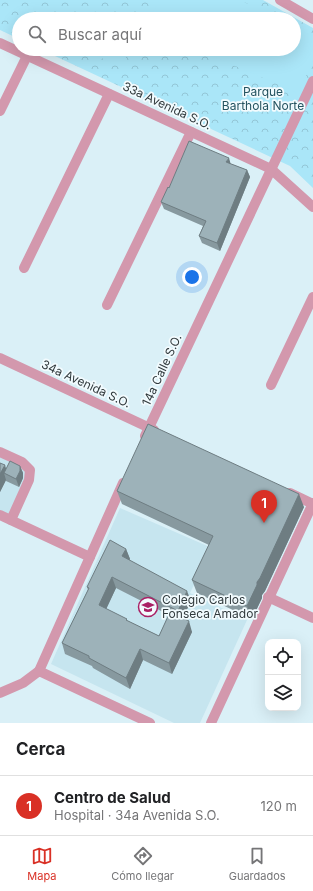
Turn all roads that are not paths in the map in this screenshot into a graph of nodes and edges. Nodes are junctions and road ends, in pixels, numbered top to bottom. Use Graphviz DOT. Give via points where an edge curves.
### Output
graph roads {
  1 [pos="280,0"];
  2 [pos="301,12"];
  3 [pos="301,12"];
  4 [pos="313,19"];
  5 [pos="0,43"];
  6 [pos="12,49"];
  7 [pos="27,56"];
  8 [pos="313,81"];
  9 [pos="109,94"];
  10 [pos="0,111"];
  11 [pos="190,132"];
  12 [pos="271,169"];
  13 [pos="313,207"];
  14 [pos="24,268"];
  15 [pos="313,297"];
  16 [pos="107,305"];
  17 [pos="0,358"];
  18 [pos="271,385"];
  19 [pos="149,428"];
  20 [pos="163,435"];
  21 [pos="142,442"];
  22 [pos="0,452"];
  23 [pos="129,471"];
  24 [pos="284,491"];
  25 [pos="313,504"];
  26 [pos="0,516"];
  27 [pos="10,520"];
  28 [pos="90,556"];
  29 [pos="268,597"];
  30 [pos="313,618"];
  31 [pos="39,671"];
  32 [pos="0,693"];
  33 [pos="150,723"];
  34 [pos="211,723"];
  1 -- 3 [label="street"];
  2 -- 4 [label="street"];
  5 -- 6 [label="street, 33a Avenida S.O."];
  7 -- 9 [label="street, 33a Avenida S.O."];
  7 -- 10 [label="street"];
  8 -- 12 [label="street, 14a Calle S.O."];
  9 -- 11 [label="street, 33a Avenida S.O."];
  9 -- 14 [label="street"];
  11 -- 12 [label="street, 33a Avenida S.O."];
  11 -- 16 [label="street"];
  12 -- 13 [label="street, 33a Avenida S.O."];
  12 -- 19 [label="street, 14a Calle S.O."];
  15 -- 18 [label="street"];
  17 -- 19 [label="street, 34a Avenida S.O."];
  19 -- 20 [label="street, 34a Avenida S.O."];
  19 -- 21 [label="street, 14a Calle S.O."];
  22 -- 27 [label="street" via="22,462 30,470 29,480"];
  23 -- 28 [label="street"];
  24 -- 25 [label="street"];
  25 -- 29 [label="street"];
  26 -- 27 [label="street"];
  27 -- 28 [label="street"];
  28 -- 31 [label="street"];
  29 -- 30 [label="street"];
  29 -- 34 [label="street"];
  31 -- 32 [label="street" via="23,683"];
  31 -- 33 [label="street"];
}
